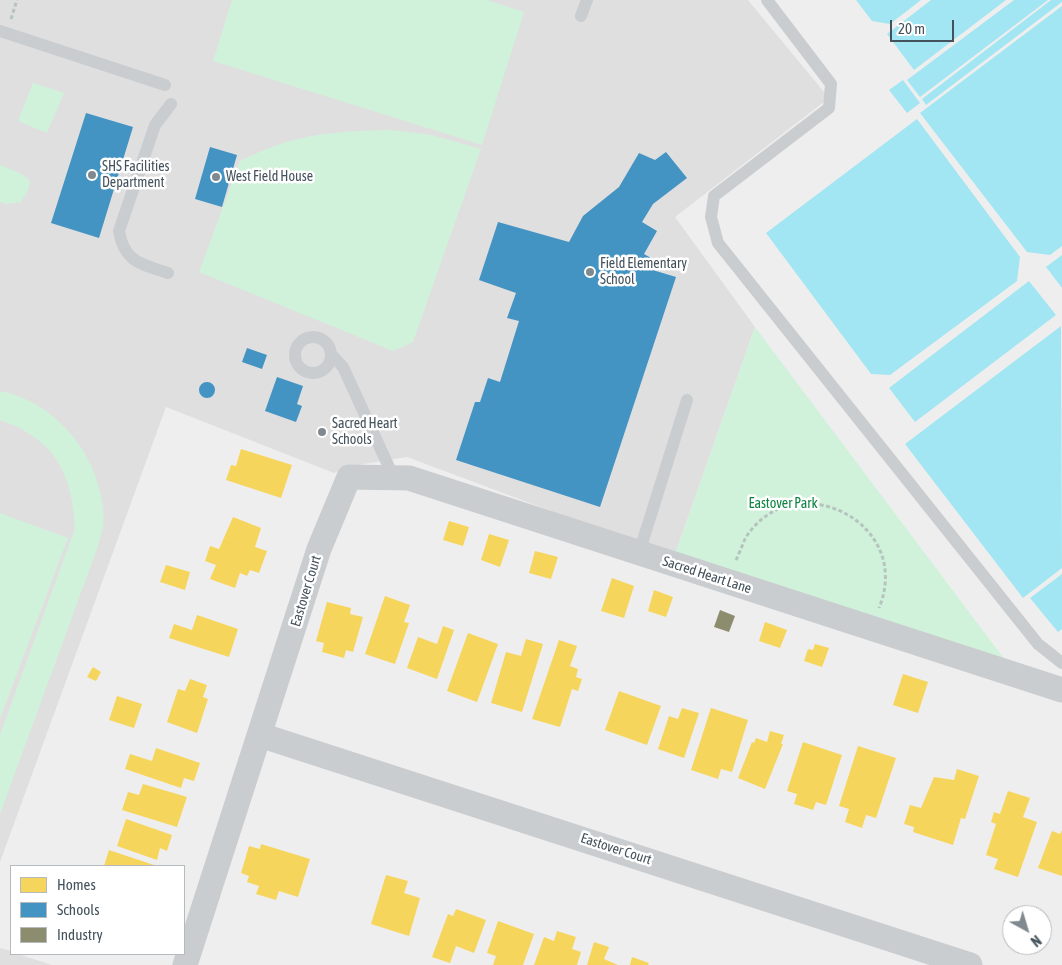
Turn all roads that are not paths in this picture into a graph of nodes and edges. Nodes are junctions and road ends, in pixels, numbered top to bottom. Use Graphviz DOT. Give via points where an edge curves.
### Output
graph roads {
  1 [pos="587,0"];
  2 [pos="767,0"];
  3 [pos="582,16"];
  4 [pos="0,31"];
  5 [pos="165,85"];
  6 [pos="171,104"];
  7 [pos="168,273"];
  8 [pos="331,354"];
  9 [pos="687,400"];
  10 [pos="350,478"];
  11 [pos="394,478"];
  12 [pos="639,553"];
  13 [pos="1062,663"];
  14 [pos="1061,688"];
  15 [pos="260,735"];
  16 [pos="185,965"];
  17 [pos="970,965"];
  1 -- 3 [label="lane"];
  2 -- 13 [label="lane" via="831,84 829,108 714,196 711,217 718,243 1038,644"];
  4 -- 5 [label="lane"];
  6 -- 7 [label="lane" via="155,125 119,231 127,254 138,263"];
  8 -- 11 [label="lane" via="343,367"];
  9 -- 12 [label="lane"];
  10 -- 11 [label="street, Sacred Heart Lane"];
  10 -- 15 [label="street, Eastover Court" via="319,549"];
  11 -- 12 [label="street, Sacred Heart Lane" via="409,478"];
  12 -- 14 [label="street, Sacred Heart Lane"];
  15 -- 16 [label="street, Eastover Court"];
  15 -- 17 [label="street, Eastover Court"];
}
